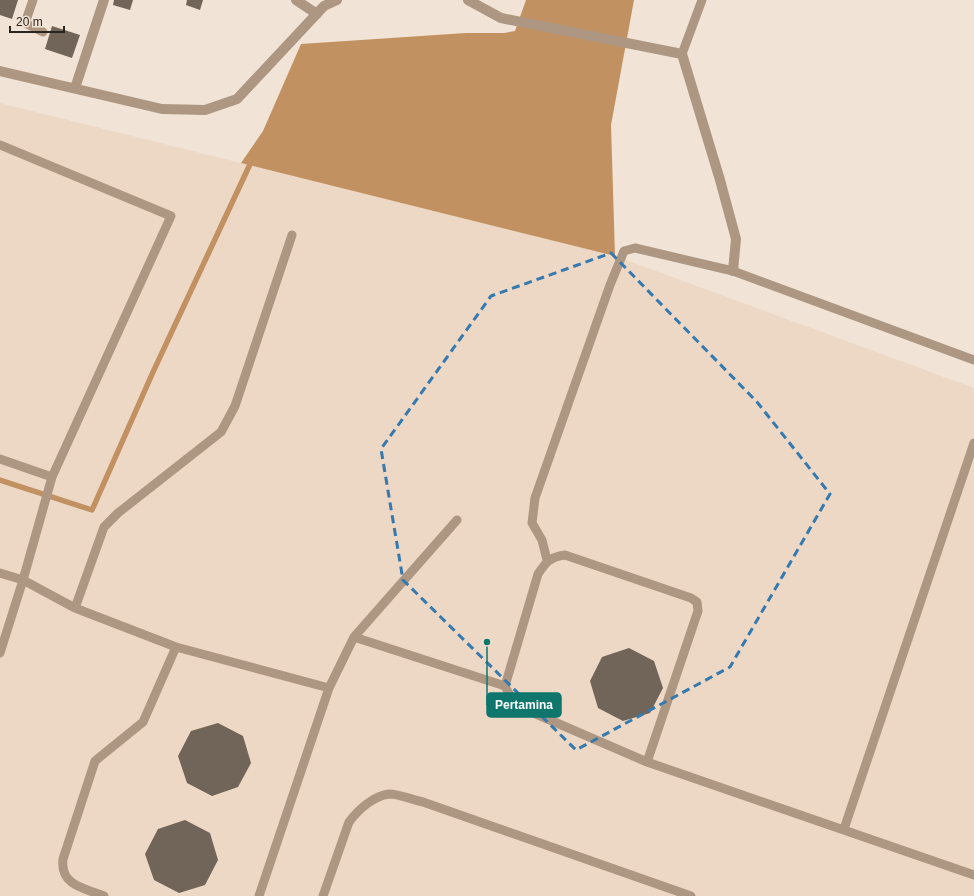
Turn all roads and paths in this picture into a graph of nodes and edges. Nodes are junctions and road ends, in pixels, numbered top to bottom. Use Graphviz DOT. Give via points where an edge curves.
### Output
graph roads {
  1 [pos="33,0"];
  2 [pos="104,0"];
  3 [pos="296,0"];
  4 [pos="337,0"];
  5 [pos="468,0"];
  6 [pos="702,0"];
  7 [pos="317,14"];
  8 [pos="43,32"];
  9 [pos="682,54"];
  10 [pos="0,71"];
  11 [pos="75,88"];
  12 [pos="0,145"];
  13 [pos="292,235"];
  14 [pos="733,272"];
  15 [pos="974,360"];
  16 [pos="974,443"];
  17 [pos="0,459"];
  18 [pos="52,477"];
  19 [pos="457,520"];
  20 [pos="547,560"];
  21 [pos="0,573"];
  22 [pos="23,580"];
  23 [pos="75,608"];
  24 [pos="354,638"];
  25 [pos="176,647"];
  26 [pos="0,653"];
  27 [pos="505,686"];
  28 [pos="329,688"];
  29 [pos="647,762"];
  30 [pos="844,829"];
  31 [pos="974,875"];
  32 [pos="104,896"];
  33 [pos="259,896"];
  34 [pos="323,896"];
  35 [pos="691,896"];
  1 -- 8 [label="lane" via="25,23"];
  2 -- 11 [label="street"];
  3 -- 7 [label="street"];
  4 -- 7 [label="street" via="324,6"];
  5 -- 9 [label="street" via="501,18"];
  6 -- 9 [label="lane"];
  7 -- 11 [label="street" via="237,99 205,110 162,109"];
  9 -- 14 [label="street" via="736,240"];
  10 -- 11 [label="street"];
  12 -- 18 [label="lane" via="171,216"];
  13 -- 23 [label="lane" via="235,406 221,432 104,527"];
  14 -- 15 [label="lane"];
  14 -- 20 [label="lane" via="635,248 624,251 535,498 532,523 542,540"];
  16 -- 30 [label="lane"];
  17 -- 18 [label="lane"];
  18 -- 22 [label="lane"];
  19 -- 24 [label="lane"];
  20 -- 27 [label="lane" via="538,574"];
  20 -- 29 [label="lane" via="565,555 697,602 698,611"];
  21 -- 22 [label="lane"];
  22 -- 23 [label="lane"];
  22 -- 26 [label="lane"];
  23 -- 25 [label="lane"];
  24 -- 27 [label="lane"];
  24 -- 28 [label="lane"];
  25 -- 28 [label="lane"];
  25 -- 32 [label="lane" via="143,722 95,761 63,859 62,870 66,878 76,885"];
  27 -- 29 [label="lane" via="515,705"];
  28 -- 33 [label="lane"];
  29 -- 30 [label="lane"];
  30 -- 31 [label="lane"];
  34 -- 35 [label="lane" via="349,822 372,800 390,794 423,802"];
}
